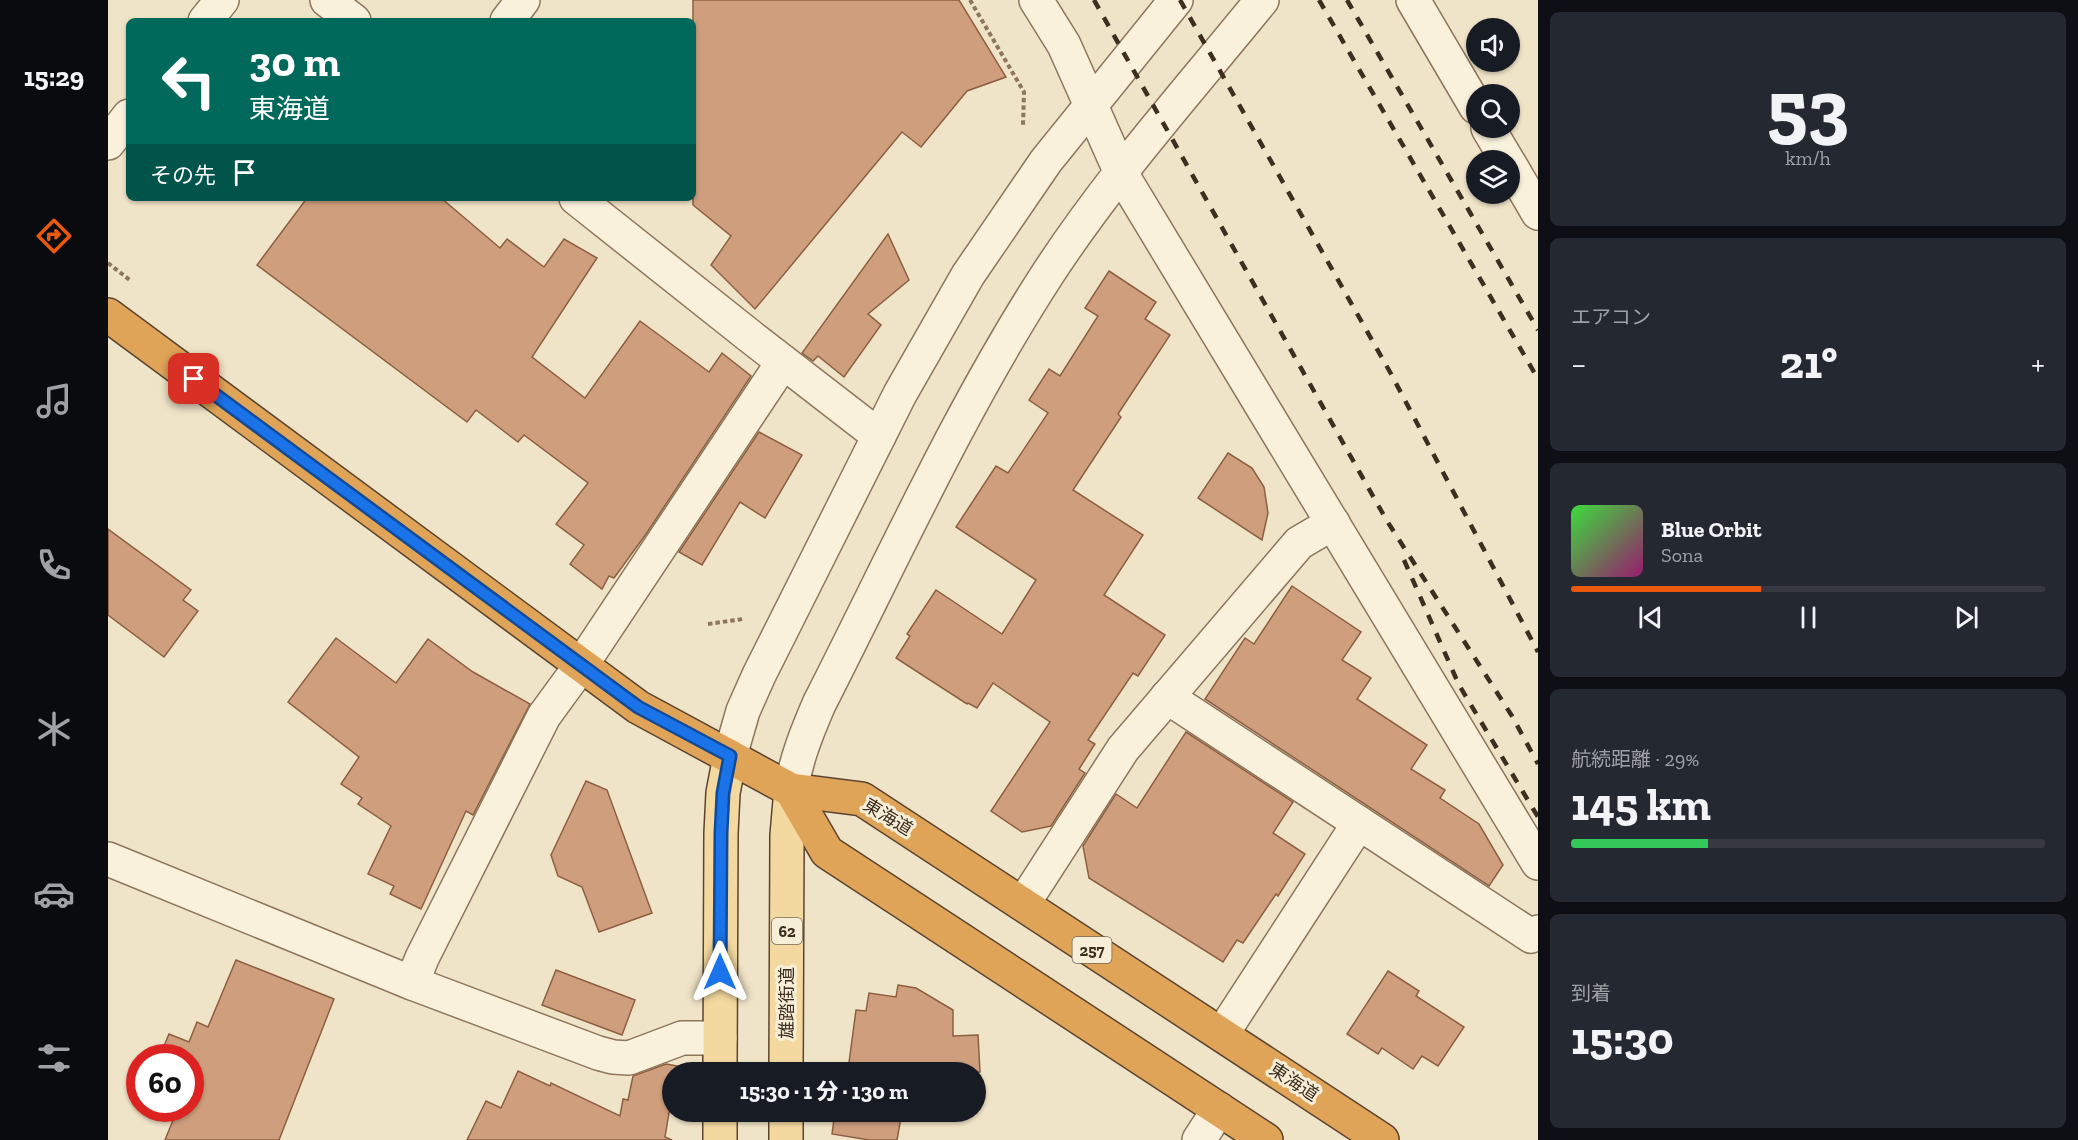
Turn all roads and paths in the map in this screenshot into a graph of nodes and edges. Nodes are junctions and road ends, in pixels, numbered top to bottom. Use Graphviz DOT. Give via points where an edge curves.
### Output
graph roads {
  1 [pos="222,0"];
  2 [pos="327,0"];
  3 [pos="524,0"];
  4 [pos="970,0"];
  5 [pos="1036,0"];
  6 [pos="1176,0"];
  7 [pos="1262,0"];
  8 [pos="1413,0"];
  9 [pos="207,18"];
  10 [pos="350,18"];
  11 [pos="509,18"];
  12 [pos="1466,90"];
  13 [pos="1091,104"];
  14 [pos="126,120"];
  15 [pos="1023,134"];
  16 [pos="108,143"];
  17 [pos="1520,172"];
  18 [pos="1121,173"];
  19 [pos="580,201"];
  20 [pos="1538,213"];
  21 [pos="108,315"];
  22 [pos="783,362"];
  23 [pos="879,436"];
  24 [pos="1333,523"];
  25 [pos="582,664"];
  26 [pos="1167,697"];
  27 [pos="730,756"];
  28 [pos="791,790"];
  29 [pos="1359,823"];
  30 [pos="108,859"];
  31 [pos="1538,862"];
  32 [pos="1023,904"];
  33 [pos="1538,932"];
  34 [pos="412,983"];
  35 [pos="1221,1034"];
  36 [pos="720,1038"];
  37 [pos="720,1062"];
  38 [pos="786,1062"];
  39 [pos="1219,1109"];
  40 [pos="720,1122"];
  41 [pos="786,1122"];
  42 [pos="720,1140"];
  43 [pos="786,1140"];
  44 [pos="1199,1140"];
  45 [pos="1266,1140"];
  46 [pos="1382,1140"];
  1 -- 9 [label="street"];
  2 -- 10 [label="street"];
  3 -- 11 [label="street"];
  4 -- 15 [label="path" via="1024,92"];
  5 -- 13 [label="street" via="1064,45"];
  6 -- 13 [label="street"];
  7 -- 18 [label="street"];
  8 -- 12 [label="street"];
  13 -- 18 [label="street"];
  13 -- 23 [label="street" via="1039,171 968,275"];
  14 -- 16 [label="street"];
  17 -- 20 [label="street"];
  18 -- 24 [label="street"];
  18 -- 28 [label="street" via="1048,273 958,425 819,704 795,767"];
  19 -- 22 [label="street"];
  21 -- 25 [label="highway, 257"];
  22 -- 23 [label="street"];
  22 -- 25 [label="street"];
  23 -- 27 [label="street" via="759,675"];
  24 -- 26 [label="street" via="1299,543"];
  24 -- 31 [label="street"];
  25 -- 27 [label="highway, 257" via="638,707"];
  25 -- 34 [label="street" via="544,716"];
  26 -- 29 [label="street"];
  26 -- 32 [label="street" via="1123,749"];
  27 -- 28 [label="highway, 257"];
  27 -- 36 [label="main road" via="721,833"];
  28 -- 32 [label="highway, 東海道 / 257" via="862,799"];
  28 -- 38 [label="main road, 雄踏街道 / 62" via="787,835"];
  28 -- 39 [label="highway" via="827,852"];
  29 -- 33 [label="street" via="1532,936"];
  29 -- 35 [label="street"];
  30 -- 34 [label="street"];
  32 -- 35 [label="highway, 東海道 / 257"];
  34 -- 36 [label="street" via="613,1057 644,1054 682,1038"];
  35 -- 46 [label="highway, 東海道 / 257"];
  36 -- 37 [label="main road"];
  39 -- 44 [label="street"];
  39 -- 45 [label="highway"];
  40 -- 42 [label="main road"];
  41 -- 43 [label="main road"];
}
